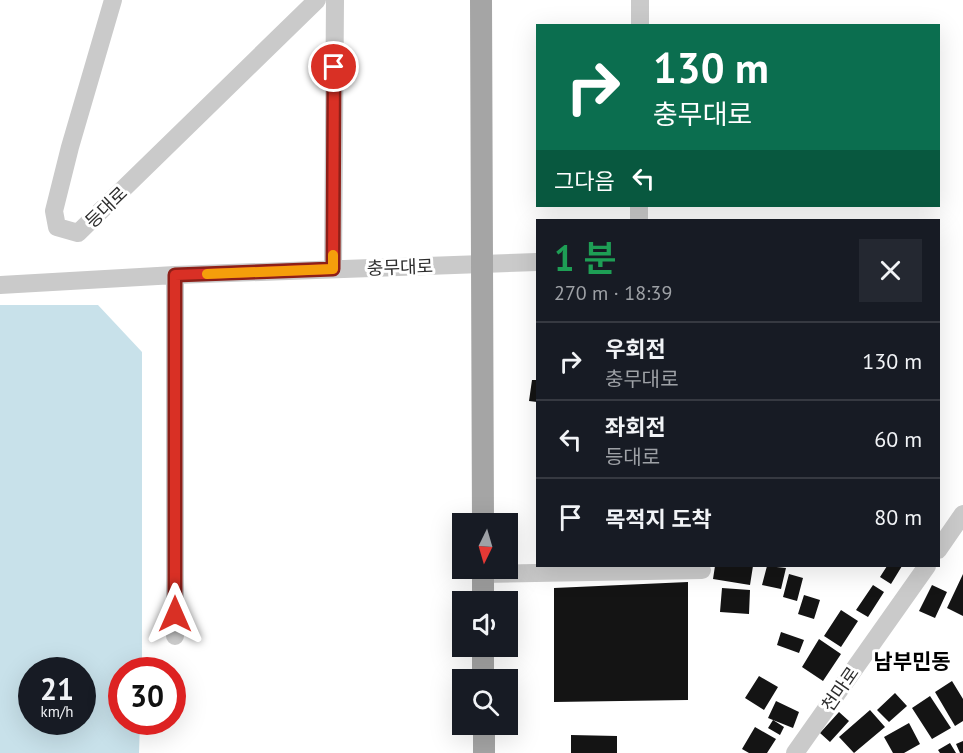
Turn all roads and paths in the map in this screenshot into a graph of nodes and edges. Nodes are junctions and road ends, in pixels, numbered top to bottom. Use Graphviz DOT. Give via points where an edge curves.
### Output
graph roads {
  1 [pos="113,0"];
  2 [pos="317,0"];
  3 [pos="335,0"];
  4 [pos="481,0"];
  5 [pos="640,0"];
  6 [pos="640,24"];
  7 [pos="536,262"];
  8 [pos="482,264"];
  9 [pos="333,269"];
  10 [pos="175,275"];
  11 [pos="0,285"];
  12 [pos="483,513"];
  13 [pos="963,514"];
  14 [pos="940,547"];
  15 [pos="926,567"];
  16 [pos="636,568"];
  17 [pos="518,570"];
  18 [pos="702,570"];
  19 [pos="176,636"];
  20 [pos="484,735"];
  21 [pos="484,753"];
  22 [pos="795,753"];
  1 -- 2 [label="street, 등대로" via="54,211 57,227 78,233"];
  3 -- 9 [label="street"];
  4 -- 8 [label="main road"];
  5 -- 6 [label="street"];
  7 -- 8 [label="street, 충무대로"];
  8 -- 9 [label="street, 충무대로"];
  8 -- 12 [label="main road"];
  9 -- 10 [label="street, 충무대로"];
  10 -- 11 [label="street, 충무대로"];
  10 -- 19 [label="street"];
  13 -- 14 [label="street"];
  15 -- 22 [label="street, 천마로"];
  16 -- 17 [label="street"];
  16 -- 18 [label="street"];
  20 -- 21 [label="main road"];
}
